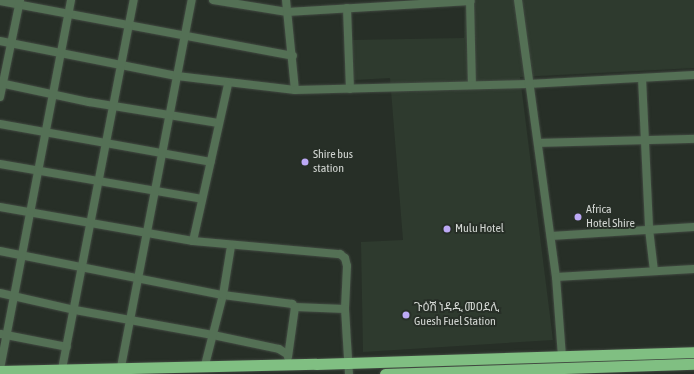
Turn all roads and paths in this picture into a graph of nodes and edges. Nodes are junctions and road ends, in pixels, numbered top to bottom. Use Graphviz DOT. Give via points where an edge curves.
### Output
graph roads {
  1 [pos="71,0"];
  2 [pos="134,0"];
  3 [pos="192,0"];
  4 [pos="213,0"];
  5 [pos="286,0"];
  6 [pos="470,0"];
  7 [pos="518,0"];
  8 [pos="0,1"];
  9 [pos="20,2"];
  10 [pos="425,2"];
  11 [pos="362,3"];
  12 [pos="347,8"];
  13 [pos="287,12"];
  14 [pos="68,13"];
  15 [pos="130,25"];
  16 [pos="184,34"];
  17 [pos="0,41"];
  18 [pos="11,44"];
  19 [pos="60,53"];
  20 [pos="293,56"];
  21 [pos="122,67"];
  22 [pos="694,75"];
  23 [pos="177,76"];
  24 [pos="642,78"];
  25 [pos="2,84"];
  26 [pos="228,84"];
  27 [pos="528,84"];
  28 [pos="472,85"];
  29 [pos="350,89"];
  30 [pos="295,90"];
  31 [pos="52,94"];
  32 [pos="0,97"];
  33 [pos="114,106"];
  34 [pos="170,113"];
  35 [pos="218,123"];
  36 [pos="0,124"];
  37 [pos="46,132"];
  38 [pos="694,139"];
  39 [pos="646,140"];
  40 [pos="539,142"];
  41 [pos="107,144"];
  42 [pos="162,153"];
  43 [pos="211,162"];
  44 [pos="0,164"];
  45 [pos="38,172"];
  46 [pos="99,183"];
  47 [pos="154,191"];
  48 [pos="202,199"];
  49 [pos="0,207"];
  50 [pos="29,213"];
  51 [pos="92,224"];
  52 [pos="694,227"];
  53 [pos="649,229"];
  54 [pos="147,233"];
  55 [pos="551,236"];
  56 [pos="192,241"];
  57 [pos="231,246"];
  58 [pos="0,251"];
  59 [pos="20,256"];
  60 [pos="83,267"];
  61 [pos="694,270"];
  62 [pos="654,271"];
  63 [pos="556,277"];
  64 [pos="139,278"];
  65 [pos="0,292"];
  66 [pos="14,295"];
  67 [pos="223,295"];
  68 [pos="295,307"];
  69 [pos="345,309"];
  70 [pos="75,310"];
  71 [pos="130,319"];
  72 [pos="3,335"];
  73 [pos="213,335"];
  74 [pos="67,347"];
  75 [pos="694,352"];
  76 [pos="526,356"];
  77 [pos="562,356"];
  78 [pos="480,358"];
  79 [pos="288,359"];
  80 [pos="384,361"];
  81 [pos="348,362"];
  82 [pos="694,364"];
  83 [pos="205,365"];
  84 [pos="121,367"];
  85 [pos="562,369"];
  86 [pos="0,370"];
  87 [pos="602,370"];
  88 [pos="62,372"];
  89 [pos="479,372"];
  90 [pos="525,372"];
  91 [pos="349,374"];
  92 [pos="385,374"];
  93 [pos="399,374"];
  1 -- 14 [label="street"];
  2 -- 15 [label="street"];
  3 -- 16 [label="street"];
  4 -- 13 [label="street"];
  5 -- 13 [label="street"];
  6 -- 10 [label="street"];
  6 -- 28 [label="street"];
  7 -- 27 [label="street"];
  8 -- 9 [label="street"];
  9 -- 14 [label="street"];
  9 -- 18 [label="street"];
  10 -- 11 [label="street"];
  11 -- 12 [label="street"];
  12 -- 13 [label="street"];
  12 -- 29 [label="street"];
  13 -- 20 [label="street"];
  14 -- 15 [label="street"];
  14 -- 19 [label="street"];
  15 -- 16 [label="street"];
  15 -- 21 [label="street"];
  16 -- 20 [label="street"];
  16 -- 23 [label="street"];
  17 -- 18 [label="street"];
  18 -- 19 [label="street"];
  18 -- 25 [label="street"];
  19 -- 21 [label="street"];
  19 -- 31 [label="street"];
  20 -- 30 [label="street"];
  21 -- 23 [label="street"];
  21 -- 33 [label="street"];
  22 -- 24 [label="street"];
  23 -- 26 [label="street"];
  23 -- 34 [label="street"];
  24 -- 27 [label="street"];
  24 -- 39 [label="street"];
  25 -- 31 [label="street"];
  25 -- 32 [label="street"];
  26 -- 30 [label="street"];
  26 -- 35 [label="street"];
  27 -- 28 [label="street"];
  27 -- 40 [label="street"];
  28 -- 29 [label="street"];
  29 -- 30 [label="street"];
  31 -- 33 [label="street"];
  31 -- 37 [label="street"];
  33 -- 34 [label="street"];
  33 -- 41 [label="street"];
  34 -- 35 [label="street"];
  34 -- 42 [label="street"];
  35 -- 43 [label="street"];
  36 -- 37 [label="street"];
  37 -- 41 [label="street"];
  37 -- 45 [label="street"];
  38 -- 39 [label="street"];
  39 -- 40 [label="street"];
  39 -- 53 [label="street"];
  40 -- 55 [label="street"];
  41 -- 42 [label="street"];
  41 -- 46 [label="street"];
  42 -- 43 [label="street"];
  42 -- 47 [label="street"];
  43 -- 48 [label="street"];
  44 -- 45 [label="street"];
  45 -- 46 [label="street"];
  45 -- 50 [label="street"];
  46 -- 47 [label="street"];
  46 -- 51 [label="street"];
  47 -- 48 [label="street"];
  47 -- 54 [label="street"];
  48 -- 56 [label="street"];
  49 -- 50 [label="street"];
  50 -- 51 [label="street"];
  50 -- 59 [label="street"];
  51 -- 54 [label="street"];
  51 -- 60 [label="street"];
  52 -- 53 [label="street"];
  53 -- 55 [label="street"];
  53 -- 62 [label="street"];
  54 -- 56 [label="street"];
  54 -- 64 [label="street"];
  55 -- 63 [label="street"];
  56 -- 57 [label="street"];
  57 -- 67 [label="street"];
  57 -- 69 [label="street" via="340,254 345,258 347,266"];
  58 -- 59 [label="street"];
  59 -- 60 [label="street"];
  59 -- 66 [label="street"];
  60 -- 64 [label="street"];
  60 -- 70 [label="street"];
  61 -- 62 [label="street"];
  62 -- 63 [label="street"];
  63 -- 77 [label="street"];
  64 -- 67 [label="street"];
  64 -- 71 [label="street"];
  65 -- 66 [label="street"];
  66 -- 70 [label="street"];
  66 -- 72 [label="street"];
  67 -- 68 [label="street" via="292,304"];
  67 -- 73 [label="street"];
  68 -- 69 [label="street"];
  68 -- 79 [label="street"];
  69 -- 81 [label="street"];
  70 -- 71 [label="street"];
  70 -- 74 [label="street"];
  71 -- 73 [label="street"];
  71 -- 84 [label="street"];
  72 -- 74 [label="street"];
  72 -- 86 [label="street"];
  73 -- 79 [label="street" via="279,349"];
  73 -- 83 [label="street"];
  74 -- 88 [label="street"];
  75 -- 77 [label="highway"];
  76 -- 77 [label="highway"];
  76 -- 78 [label="highway"];
  76 -- 90 [label="street"];
  77 -- 85 [label="street"];
  78 -- 80 [label="highway"];
  78 -- 89 [label="street"];
  79 -- 81 [label="highway"];
  79 -- 83 [label="highway"];
  80 -- 81 [label="highway"];
  80 -- 92 [label="highway"];
  81 -- 91 [label="street"];
  82 -- 87 [label="highway"];
  83 -- 84 [label="highway"];
  84 -- 88 [label="highway"];
  85 -- 87 [label="highway"];
  85 -- 90 [label="highway"];
  86 -- 88 [label="highway"];
  89 -- 90 [label="highway"];
  89 -- 93 [label="highway"];
  92 -- 93 [label="highway"];
}
